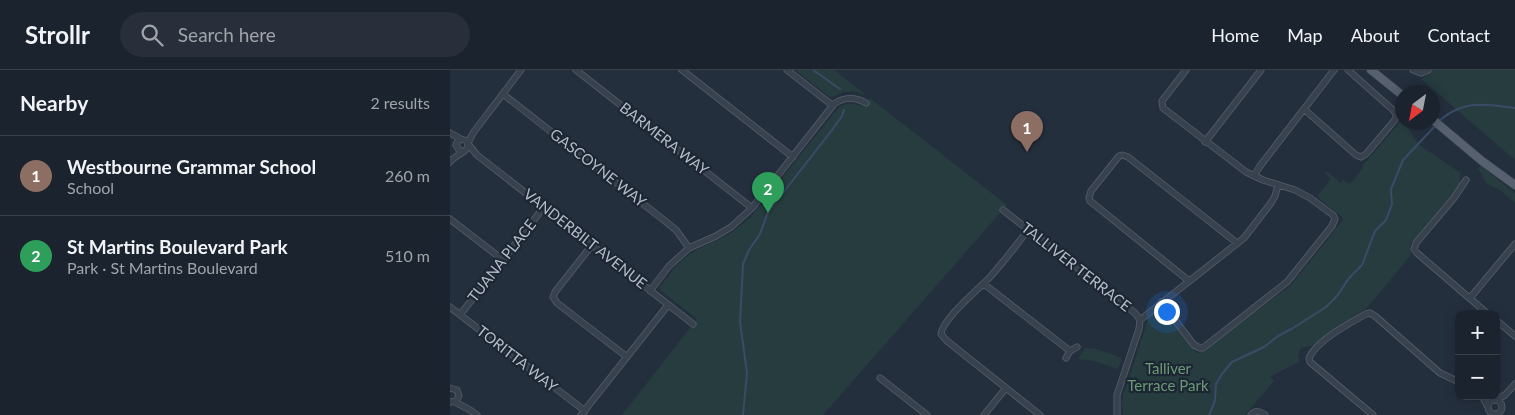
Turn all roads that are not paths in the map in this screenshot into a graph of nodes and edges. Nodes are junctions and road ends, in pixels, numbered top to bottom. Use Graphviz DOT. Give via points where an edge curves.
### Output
graph roads {
  1 [pos="521,70"];
  2 [pos="576,70"];
  3 [pos="682,70"];
  4 [pos="787,70"];
  5 [pos="1186,70"];
  6 [pos="1261,70"];
  7 [pos="1334,70"];
  8 [pos="1348,70"];
  9 [pos="1371,70"];
  10 [pos="1413,70"];
  11 [pos="1428,70"];
  12 [pos="1395,89"];
  13 [pos="503,94"];
  14 [pos="866,103"];
  15 [pos="832,106"];
  16 [pos="1304,109"];
  17 [pos="1440,125"];
  18 [pos="450,134"];
  19 [pos="465,141"];
  20 [pos="1205,142"];
  21 [pos="456,146"];
  22 [pos="464,151"];
  23 [pos="477,155"];
  24 [pos="793,157"];
  25 [pos="452,159"];
  26 [pos="1254,176"];
  27 [pos="1466,180"];
  28 [pos="1278,185"];
  29 [pos="1515,185"];
  30 [pos="544,207"];
  31 [pos="752,208"];
  32 [pos="1003,210"];
  33 [pos="450,219"];
  34 [pos="1028,230"];
  35 [pos="1237,243"];
  36 [pos="1515,244"];
  37 [pos="592,245"];
  38 [pos="689,248"];
  39 [pos="503,260"];
  40 [pos="1189,281"];
  41 [pos="984,284"];
  42 [pos="650,291"];
  43 [pos="1470,298"];
  44 [pos="1161,302"];
  45 [pos="668,304"];
  46 [pos="450,307"];
  47 [pos="1484,310"];
  48 [pos="460,315"];
  49 [pos="1140,320"];
  50 [pos="1500,323"];
  51 [pos="693,324"];
  52 [pos="1515,336"];
  53 [pos="1077,347"];
  54 [pos="1070,351"];
  55 [pos="626,357"];
  56 [pos="1066,358"];
  57 [pos="880,378"];
  58 [pos="1455,380"];
  59 [pos="1515,384"];
  60 [pos="450,388"];
  61 [pos="1006,388"];
  62 [pos="1508,392"];
  63 [pos="459,396"];
  64 [pos="1500,397"];
  65 [pos="1494,400"];
  66 [pos="452,403"];
  67 [pos="1502,408"];
  68 [pos="470,410"];
  69 [pos="1488,410"];
  70 [pos="583,413"];
  71 [pos="477,415"];
  72 [pos="927,415"];
  73 [pos="984,415"];
  74 [pos="1040,415"];
  75 [pos="1117,415"];
  76 [pos="1251,415"];
  77 [pos="1264,415"];
  78 [pos="1373,415"];
  79 [pos="1496,415"];
  80 [pos="1506,415"];
  1 -- 13 [label="street"];
  2 -- 31 [label="street, BARMERA WAY"];
  3 -- 24 [label="street"];
  4 -- 15 [label="street"];
  5 -- 20 [label="street" via="1162,105"];
  6 -- 20 [label="street"];
  7 -- 16 [label="street"];
  8 -- 16 [label="street" via="1397,115 1366,154 1356,155"];
  9 -- 12 [label="main road"];
  10 -- 11 [label="street" via="1422,73"];
  13 -- 19 [label="street"];
  13 -- 38 [label="street, GASCOYNE WAY" via="676,230"];
  14 -- 15 [label="street" via="851,98"];
  15 -- 24 [label="street"];
  16 -- 26 [label="street"];
  17 -- 29 [label="main road"];
  18 -- 19 [label="street, VANDERBILT AVENUE"];
  18 -- 21 [label="street, VANDERBILT AVENUE"];
  19 -- 21 [label="street" via="458,141"];
  19 -- 22 [label="street"];
  19 -- 23 [label="street, VANDERBILT AVENUE"];
  20 -- 26 [label="street" via="1238,168"];
  21 -- 22 [label="street, VANDERBILT AVENUE"];
  21 -- 25 [label="street"];
  22 -- 23 [label="street, VANDERBILT AVENUE"];
  22 -- 25 [label="street"];
  23 -- 30 [label="street, VANDERBILT AVENUE"];
  24 -- 31 [label="street"];
  26 -- 28 [label="street"];
  27 -- 43 [label="street" via="1414,249"];
  28 -- 35 [label="street" via="1271,203"];
  28 -- 44 [label="street" via="1306,195 1331,213 1334,219 1332,226 1287,282 1203,348 1194,345"];
  30 -- 37 [label="street, VANDERBILT AVENUE"];
  30 -- 39 [label="street, TUANA PLACE"];
  31 -- 38 [label="street" via="731,227"];
  32 -- 34 [label="street, TALLIVER TERRACE"];
  33 -- 39 [label="street"];
  34 -- 41 [label="street"];
  34 -- 49 [label="street, TALLIVER TERRACE"];
  35 -- 40 [label="street"];
  35 -- 40 [label="street" via="1128,157 1120,156 1091,192 1090,201"];
  36 -- 43 [label="street"];
  37 -- 42 [label="street, VANDERBILT AVENUE"];
  37 -- 55 [label="street" via="554,298"];
  38 -- 42 [label="street"];
  39 -- 48 [label="street, TUANA PLACE"];
  40 -- 44 [label="street"];
  41 -- 54 [label="street"];
  41 -- 61 [label="street" via="954,312 941,334"];
  42 -- 45 [label="street, VANDERBILT AVENUE"];
  43 -- 47 [label="street"];
  44 -- 49 [label="street"];
  45 -- 51 [label="street, VANDERBILT AVENUE"];
  45 -- 55 [label="street"];
  46 -- 48 [label="street, TORITTA WAY"];
  48 -- 70 [label="street, TORITTA WAY"];
  49 -- 75 [label="street, TALLIVER TERRACE" via="1117,395"];
  50 -- 52 [label="street"];
  53 -- 54 [label="street"];
  54 -- 56 [label="street"];
  55 -- 70 [label="street"];
  57 -- 72 [label="street"];
  58 -- 78 [label="street" via="1440,373 1366,314 1334,332 1309,358"];
  59 -- 62 [label="street"];
  60 -- 63 [label="street" via="457,390"];
  61 -- 73 [label="street"];
  61 -- 74 [label="street"];
  62 -- 64 [label="street"];
  62 -- 67 [label="street"];
  63 -- 66 [label="street"];
  63 -- 68 [label="street"];
  65 -- 67 [label="street" via="1500,402"];
  65 -- 69 [label="street"];
  66 -- 68 [label="street"];
  67 -- 79 [label="street"];
  67 -- 80 [label="street"];
  68 -- 71 [label="street"];
  69 -- 79 [label="street"];
  76 -- 77 [label="street" via="1257,412"];
}
